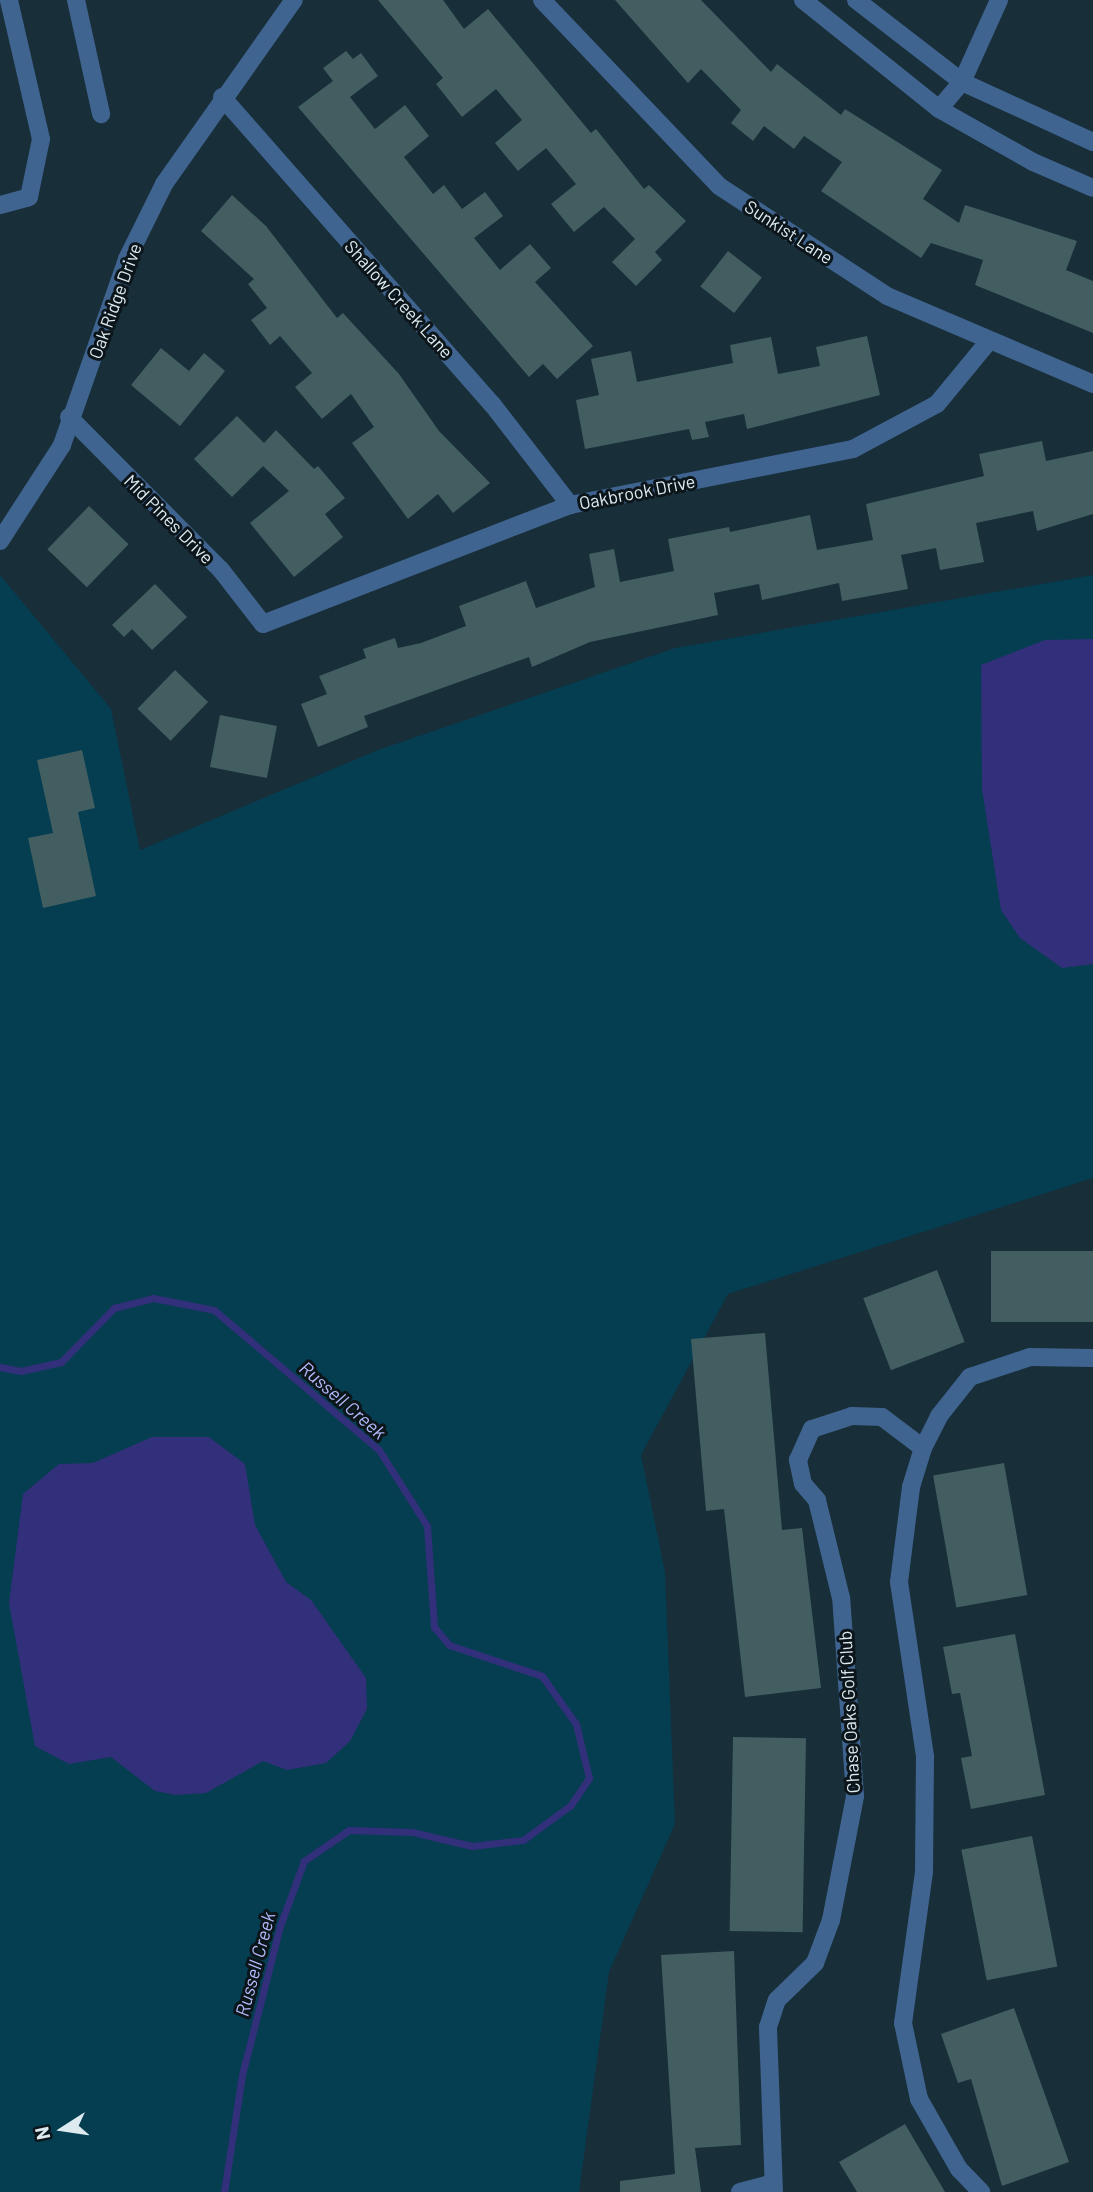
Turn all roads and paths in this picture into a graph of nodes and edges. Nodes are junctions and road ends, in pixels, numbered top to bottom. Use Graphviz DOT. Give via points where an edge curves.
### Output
graph roads {
  1 [pos="9,0"];
  2 [pos="76,0"];
  3 [pos="294,0"];
  4 [pos="541,0"];
  5 [pos="803,0"];
  6 [pos="856,0"];
  7 [pos="999,0"];
  8 [pos="962,82"];
  9 [pos="222,97"];
  10 [pos="939,109"];
  11 [pos="101,114"];
  12 [pos="1093,142"];
  13 [pos="1093,188"];
  14 [pos="0,205"];
  15 [pos="989,341"];
  16 [pos="1093,384"];
  17 [pos="69,417"];
  18 [pos="570,505"];
  19 [pos="0,541"];
  20 [pos="264,625"];
  21 [pos="1093,1358"];
  22 [pos="923,1448"];
  23 [pos="774,2187"];
  24 [pos="740,2192"];
  25 [pos="981,2192"];
  1 -- 14 [label="street" via="41,139 29,197"];
  2 -- 11 [label="street"];
  3 -- 9 [label="street, Oak Ridge Drive"];
  4 -- 15 [label="street, Sunkist Lane" via="719,186 887,296"];
  5 -- 10 [label="street"];
  6 -- 8 [label="street"];
  7 -- 8 [label="street"];
  8 -- 10 [label="street"];
  8 -- 12 [label="street"];
  9 -- 17 [label="street, Oak Ridge Drive" via="164,184 127,258 96,358"];
  9 -- 18 [label="street, Shallow Creek Lane" via="492,404"];
  10 -- 13 [label="street" via="1033,162"];
  15 -- 16 [label="street, Sunkist Lane"];
  15 -- 18 [label="street, Oakbrook Drive" via="937,404 853,449"];
  17 -- 19 [label="street, Oak Ridge Drive" via="62,445"];
  17 -- 20 [label="street, Mid Pines Drive" via="221,570"];
  18 -- 20 [label="street, Oakbrook Drive"];
  21 -- 22 [label="street" via="1030,1357 970,1377 939,1416"];
  22 -- 23 [label="street, Chase Oaks Golf Club" via="882,1418 852,1416 812,1429 798,1460 803,1484 817,1500 841,1598 855,1797 845,1867 815,1963 777,2000 768,2027"];
  22 -- 25 [label="street" via="911,1487 899,1582 925,1756 924,1872 903,2023 919,2099 959,2169"];
  23 -- 24 [label="street"];
}
